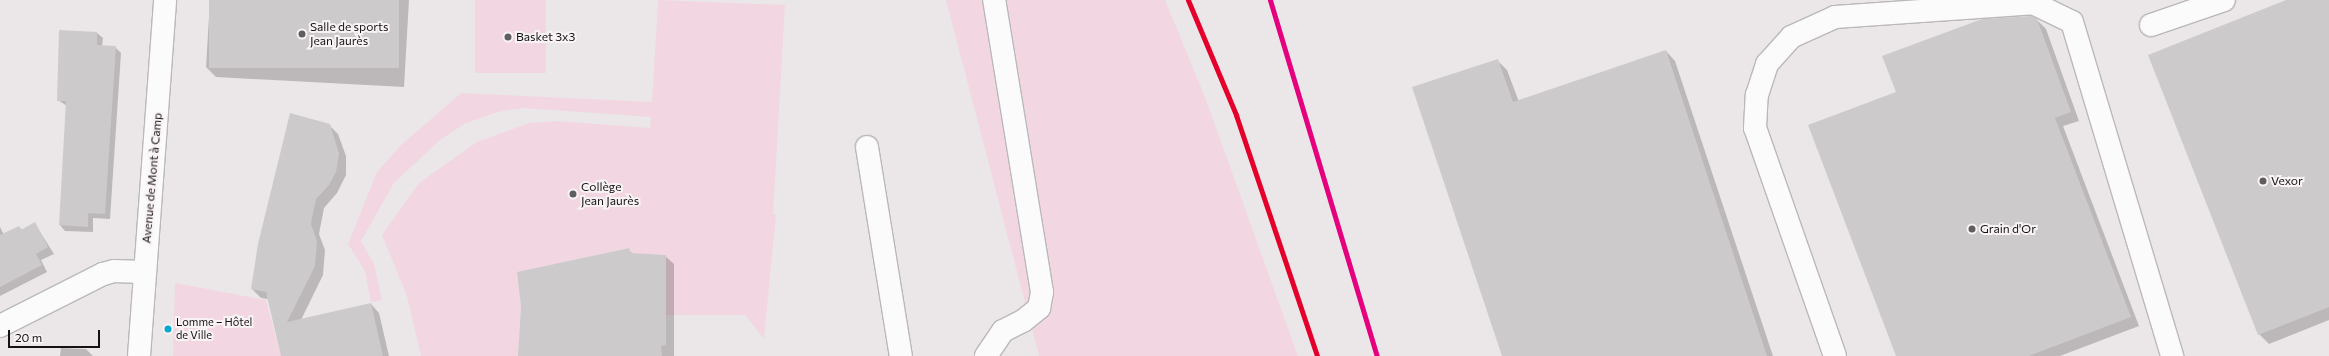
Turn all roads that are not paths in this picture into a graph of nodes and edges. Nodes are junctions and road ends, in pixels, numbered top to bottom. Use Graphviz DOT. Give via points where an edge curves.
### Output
graph roads {
  1 [pos="165,0"];
  2 [pos="994,0"];
  3 [pos="2224,0"];
  4 [pos="2151,24"];
  5 [pos="867,147"];
  6 [pos="144,272"];
  7 [pos="0,326"];
  8 [pos="139,356"];
  9 [pos="901,356"];
  10 [pos="986,356"];
  11 [pos="1835,356"];
  12 [pos="2172,356"];
  1 -- 6 [label="street, Avenue de Mont à Camp"];
  2 -- 10 [label="street" via="1042,292 1038,308 1023,321 1003,331"];
  3 -- 4 [label="street"];
  5 -- 9 [label="street"];
  6 -- 7 [label="street" via="114,271 103,274"];
  6 -- 8 [label="street, Avenue de Mont à Camp"];
  11 -- 12 [label="street" via="1755,128 1757,95 1767,64 1791,37 1835,18 2033,3 2072,22"];
}
